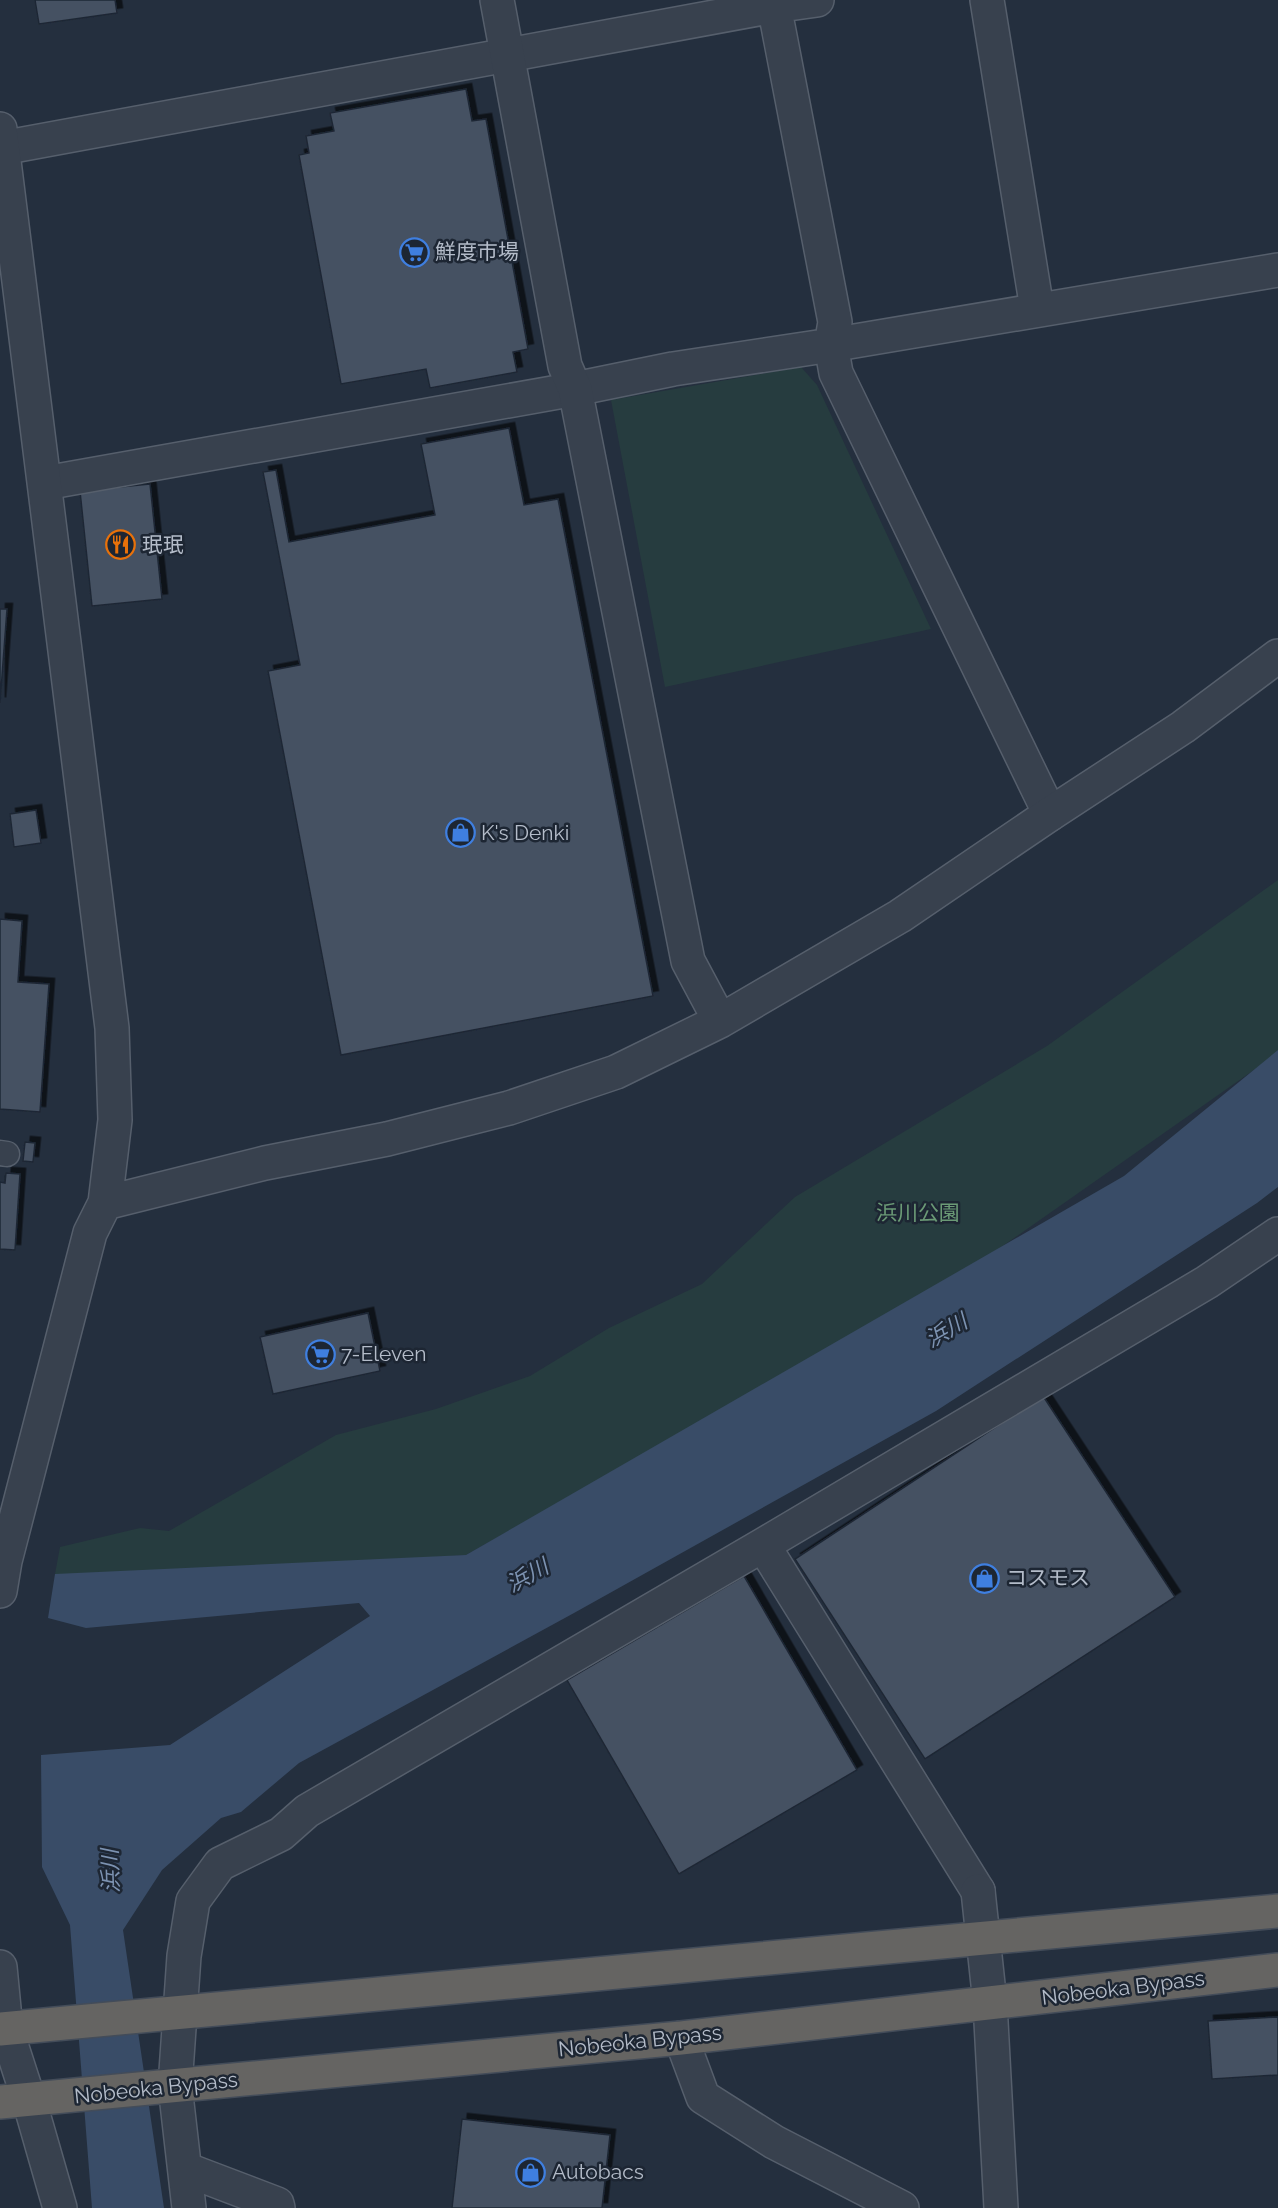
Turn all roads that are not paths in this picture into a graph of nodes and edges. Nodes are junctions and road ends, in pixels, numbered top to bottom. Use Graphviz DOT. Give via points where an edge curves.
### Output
graph roads {
  1 [pos="497,0"];
  2 [pos="817,0"];
  3 [pos="987,0"];
  4 [pos="773,3"];
  5 [pos="507,55"];
  6 [pos="1,138"];
  7 [pos="1278,270"];
  8 [pos="1037,309"];
  9 [pos="831,345"];
  10 [pos="575,389"];
  11 [pos="45,483"];
  12 [pos="1278,656"];
  13 [pos="1050,814"];
  14 [pos="720,1021"];
  15 [pos="105,1203"];
  16 [pos="1278,1234"];
  17 [pos="8,1516"];
  18 [pos="763,1545"];
  19 [pos="0,1591"];
  20 [pos="1278,1911"];
  21 [pos="983,1939"];
  22 [pos="0,1967"];
  23 [pos="1278,1970"];
  24 [pos="990,2003"];
  25 [pos="179,2011"];
  26 [pos="3,2029"];
  27 [pos="681,2038"];
  28 [pos="167,2088"];
  29 [pos="15,2101"];
  30 [pos="185,2169"];
  31 [pos="60,2208"];
  32 [pos="189,2208"];
  33 [pos="278,2208"];
  34 [pos="902,2208"];
  35 [pos="1000,2208"];
  1 -- 5 [label="street"];
  2 -- 4 [label="street"];
  3 -- 8 [label="street"];
  4 -- 5 [label="street"];
  4 -- 9 [label="street" via="835,322"];
  5 -- 6 [label="street"];
  5 -- 10 [label="street" via="565,366"];
  6 -- 11 [label="street"];
  7 -- 8 [label="street"];
  8 -- 9 [label="street"];
  9 -- 10 [label="street" via="673,369"];
  9 -- 13 [label="street" via="836,373"];
  10 -- 11 [label="street"];
  10 -- 14 [label="street" via="688,961"];
  11 -- 15 [label="street" via="112,1028 115,1120"];
  12 -- 13 [label="street" via="1183,727"];
  13 -- 14 [label="street" via="900,916"];
  14 -- 15 [label="street" via="616,1072 509,1108"];
  15 -- 17 [label="street" via="90,1233"];
  16 -- 18 [label="street" via="1207,1282"];
  17 -- 19 [label="street"];
  18 -- 21 [label="street" via="978,1891"];
  18 -- 25 [label="street" via="307,1811 281,1834 220,1864 193,1901"];
  20 -- 21 [label="highway"];
  21 -- 24 [label="street"];
  21 -- 25 [label="highway"];
  22 -- 26 [label="street"];
  23 -- 24 [label="highway, Nobeoka Bypass"];
  24 -- 27 [label="highway, Nobeoka Bypass"];
  24 -- 35 [label="street"];
  25 -- 26 [label="highway"];
  25 -- 28 [label="street"];
  26 -- 29 [label="street"];
  27 -- 28 [label="highway, Nobeoka Bypass"];
  27 -- 34 [label="street" via="703,2097 774,2142"];
  28 -- 29 [label="highway, Nobeoka Bypass"];
  28 -- 30 [label="street"];
  29 -- 31 [label="street"];
  30 -- 32 [label="street"];
  30 -- 33 [label="street" via="277,2204"];
}
